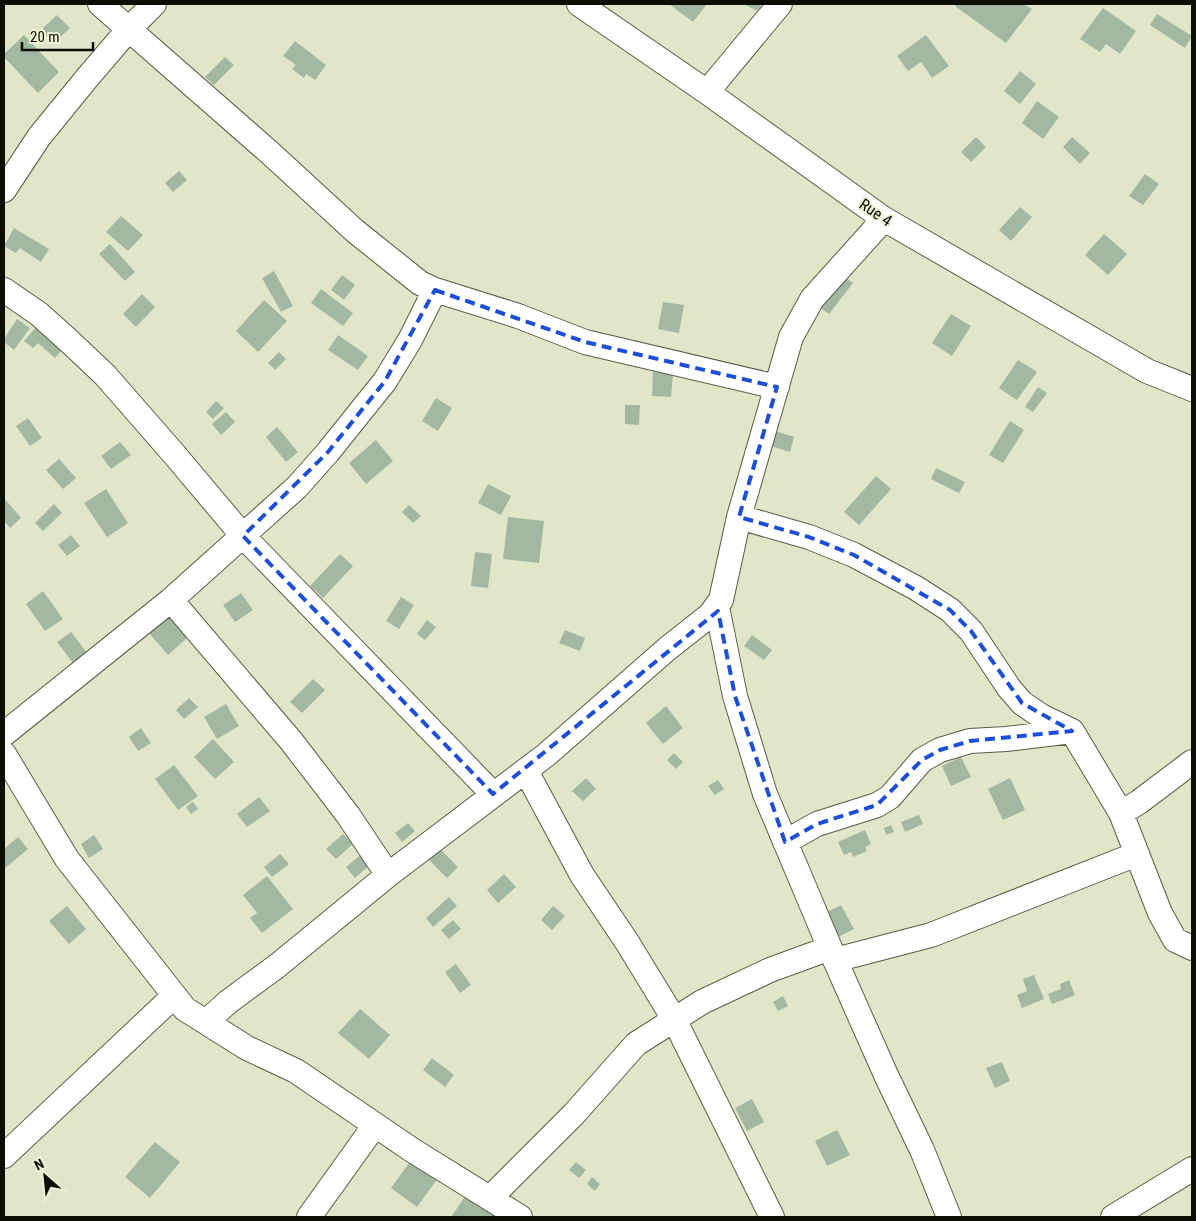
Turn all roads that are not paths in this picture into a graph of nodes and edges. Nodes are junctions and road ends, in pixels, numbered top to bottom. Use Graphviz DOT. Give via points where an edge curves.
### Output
graph roads {
  1 [pos="100,4"];
  2 [pos="154,4"];
  3 [pos="579,4"];
  4 [pos="780,4"];
  5 [pos="128,30"];
  6 [pos="707,92"];
  7 [pos="4,190"];
  8 [pos="884,219"];
  9 [pos="4,290"];
  10 [pos="435,290"];
  11 [pos="777,386"];
  12 [pos="1192,389"];
  13 [pos="739,517"];
  14 [pos="243,536"];
  15 [pos="171,600"];
  16 [pos="717,607"];
  17 [pos="1072,731"];
  18 [pos="4,734"];
  19 [pos="4,754"];
  20 [pos="1192,762"];
  21 [pos="526,771"];
  22 [pos="493,794"];
  23 [pos="1121,813"];
  24 [pos="785,842"];
  25 [pos="1136,854"];
  26 [pos="388,875"];
  27 [pos="1192,949"];
  28 [pos="832,954"];
  29 [pos="174,996"];
  30 [pos="674,1019"];
  31 [pos="206,1022"];
  32 [pos="375,1125"];
  33 [pos="4,1156"];
  34 [pos="1192,1169"];
  35 [pos="490,1198"];
  36 [pos="309,1217"];
  37 [pos="520,1217"];
  38 [pos="772,1217"];
  39 [pos="949,1217"];
  40 [pos="1113,1217"];
  1 -- 5 [label="street"];
  2 -- 5 [label="street"];
  3 -- 6 [label="street, Rue 4"];
  4 -- 6 [label="street"];
  5 -- 7 [label="street" via="39,137"];
  5 -- 10 [label="street" via="355,231 412,277"];
  6 -- 8 [label="street, Rue 4"];
  8 -- 11 [label="street" via="812,299 791,337"];
  8 -- 12 [label="street, Rue 4" via="1147,371"];
  9 -- 14 [label="street" via="70,340 174,454"];
  10 -- 11 [label="street" via="518,316 585,342"];
  10 -- 14 [label="street" via="385,381 297,487"];
  11 -- 13 [label="street"];
  13 -- 16 [label="street" via="724,590"];
  13 -- 17 [label="street" via="809,537 854,555 916,588 950,610 971,631 1022,704"];
  14 -- 15 [label="street"];
  14 -- 22 [label="street"];
  15 -- 18 [label="street"];
  15 -- 26 [label="street" via="292,742 348,815"];
  16 -- 21 [label="street"];
  16 -- 24 [label="street" via="735,696 765,794"];
  17 -- 23 [label="street"];
  17 -- 24 [label="street" via="970,742 940,750 922,760 890,797 877,806 817,824"];
  19 -- 29 [label="street" via="67,859"];
  20 -- 23 [label="street"];
  21 -- 22 [label="street"];
  21 -- 30 [label="street" via="582,875"];
  22 -- 26 [label="street"];
  23 -- 25 [label="street"];
  24 -- 28 [label="street"];
  25 -- 27 [label="street" via="1160,913 1175,940"];
  25 -- 28 [label="street" via="931,935"];
  26 -- 31 [label="street"];
  28 -- 30 [label="street" via="770,970"];
  28 -- 39 [label="street" via="922,1150"];
  29 -- 31 [label="street"];
  29 -- 33 [label="street"];
  30 -- 35 [label="street" via="636,1044 574,1114"];
  30 -- 38 [label="street"];
  31 -- 32 [label="street" via="247,1048 296,1071"];
  32 -- 35 [label="street"];
  32 -- 36 [label="street"];
  34 -- 40 [label="street"];
  35 -- 37 [label="street"];
}
